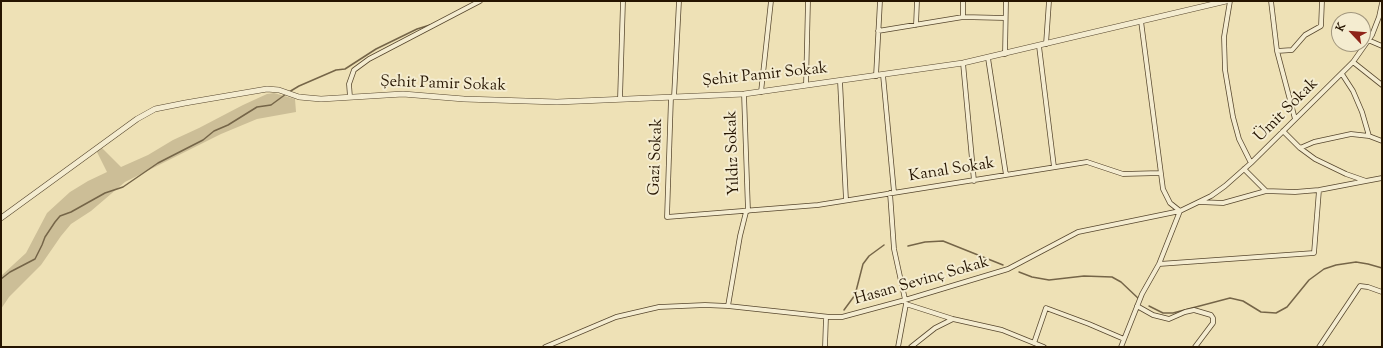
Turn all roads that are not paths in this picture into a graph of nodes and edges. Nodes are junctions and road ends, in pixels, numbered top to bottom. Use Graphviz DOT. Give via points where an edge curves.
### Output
graph roads {
  1 [pos="480,1"];
  2 [pos="622,1"];
  3 [pos="678,1"];
  4 [pos="771,1"];
  5 [pos="808,1"];
  6 [pos="880,1"];
  7 [pos="917,1"];
  8 [pos="963,1"];
  9 [pos="1006,1"];
  10 [pos="1049,1"];
  11 [pos="1226,1"];
  12 [pos="1230,1"];
  13 [pos="1271,1"];
  14 [pos="1322,1"];
  15 [pos="1382,3"];
  16 [pos="963,17"];
  17 [pos="1005,18"];
  18 [pos="1141,21"];
  19 [pos="916,25"];
  20 [pos="878,31"];
  21 [pos="1371,33"];
  22 [pos="1371,41"];
  23 [pos="1046,44"];
  24 [pos="1039,46"];
  25 [pos="1382,46"];
  26 [pos="1277,51"];
  27 [pos="1360,52"];
  28 [pos="1005,54"];
  29 [pos="988,58"];
  30 [pos="1353,62"];
  31 [pos="963,63"];
  32 [pos="1342,74"];
  33 [pos="883,75"];
  34 [pos="876,76"];
  35 [pos="840,81"];
  36 [pos="1382,85"];
  37 [pos="806,86"];
  38 [pos="761,92"];
  39 [pos="744,94"];
  40 [pos="350,97"];
  41 [pos="673,97"];
  42 [pos="620,99"];
  43 [pos="1295,119"];
  44 [pos="1283,131"];
  45 [pos="1369,136"];
  46 [pos="1382,141"];
  47 [pos="1300,148"];
  48 [pos="1251,163"];
  49 [pos="1054,167"];
  50 [pos="1244,169"];
  51 [pos="1160,172"];
  52 [pos="1006,175"];
  53 [pos="1382,178"];
  54 [pos="974,181"];
  55 [pos="1366,181"];
  56 [pos="1319,190"];
  57 [pos="1266,191"];
  58 [pos="892,192"];
  59 [pos="846,200"];
  60 [pos="1198,202"];
  61 [pos="1180,211"];
  62 [pos="747,212"];
  63 [pos="667,217"];
  64 [pos="1,218"];
  65 [pos="1159,264"];
  66 [pos="1382,292"];
  67 [pos="906,302"];
  68 [pos="728,306"];
  69 [pos="1137,306"];
  70 [pos="828,317"];
  71 [pos="953,319"];
  72 [pos="1124,339"];
  73 [pos="1034,343"];
  74 [pos="545,347"];
  75 [pos="825,347"];
  76 [pos="898,347"];
  77 [pos="911,347"];
  78 [pos="1044,347"];
  79 [pos="1121,347"];
  80 [pos="1195,347"];
  81 [pos="1319,347"];
  1 -- 40 [label="street" via="369,59 354,70"];
  2 -- 42 [label="street"];
  3 -- 41 [label="street, Gazi Sokak"];
  4 -- 38 [label="street"];
  5 -- 37 [label="street"];
  6 -- 20 [label="street"];
  7 -- 19 [label="street"];
  8 -- 16 [label="street"];
  9 -- 17 [label="street"];
  10 -- 23 [label="street"];
  11 -- 18 [label="street, Şehit Pamir Sokak"];
  12 -- 48 [label="street" via="1224,37 1225,70 1239,139"];
  13 -- 26 [label="street"];
  14 -- 26 [label="street" via="1321,26 1305,34 1292,50"];
  15 -- 21 [label="street, Ümit Sokak"];
  16 -- 17 [label="street"];
  16 -- 19 [label="street"];
  17 -- 28 [label="street"];
  18 -- 23 [label="street, Şehit Pamir Sokak"];
  18 -- 51 [label="street"];
  19 -- 20 [label="street"];
  20 -- 34 [label="street"];
  22 -- 25 [label="street"];
  23 -- 24 [label="street, Şehit Pamir Sokak"];
  24 -- 28 [label="street, Şehit Pamir Sokak"];
  24 -- 49 [label="street"];
  26 -- 43 [label="street"];
  27 -- 30 [label="street, Ümit Sokak"];
  28 -- 29 [label="street, Şehit Pamir Sokak"];
  29 -- 31 [label="street, Şehit Pamir Sokak"];
  29 -- 52 [label="street"];
  30 -- 32 [label="street, Ümit Sokak"];
  30 -- 36 [label="street"];
  31 -- 33 [label="street, Şehit Pamir Sokak"];
  31 -- 54 [label="street"];
  32 -- 43 [label="street, Ümit Sokak"];
  32 -- 45 [label="street" via="1353,91"];
  33 -- 34 [label="street, Şehit Pamir Sokak"];
  33 -- 58 [label="street"];
  34 -- 35 [label="street, Şehit Pamir Sokak"];
  35 -- 37 [label="street, Şehit Pamir Sokak"];
  35 -- 59 [label="street"];
  37 -- 38 [label="street, Şehit Pamir Sokak"];
  38 -- 39 [label="street, Şehit Pamir Sokak"];
  39 -- 41 [label="street, Şehit Pamir Sokak"];
  39 -- 62 [label="street, Yıldız Sokak"];
  40 -- 42 [label="street, Şehit Pamir Sokak" via="403,94 557,102"];
  40 -- 64 [label="street, Şehit Pamir Sokak" via="321,99 267,89 155,108"];
  41 -- 42 [label="street, Şehit Pamir Sokak"];
  41 -- 63 [label="street, Gazi Sokak"];
  43 -- 44 [label="street, Ümit Sokak"];
  44 -- 47 [label="street"];
  44 -- 48 [label="street, Ümit Sokak"];
  45 -- 46 [label="street"];
  45 -- 47 [label="street" via="1351,134 1314,142"];
  47 -- 55 [label="street" via="1327,165"];
  48 -- 50 [label="street, Ümit Sokak"];
  49 -- 51 [label="street, Kanal Sokak" via="1087,162 1123,174"];
  49 -- 52 [label="street, Kanal Sokak"];
  50 -- 57 [label="street"];
  50 -- 60 [label="street, Ümit Sokak" via="1211,196"];
  51 -- 61 [label="street" via="1163,189 1170,203"];
  52 -- 54 [label="street, Kanal Sokak"];
  53 -- 55 [label="street"];
  54 -- 58 [label="street, Kanal Sokak"];
  55 -- 56 [label="street"];
  56 -- 57 [label="street"];
  56 -- 65 [label="street" via="1314,253"];
  57 -- 60 [label="street" via="1223,203"];
  58 -- 59 [label="street, Kanal Sokak"];
  58 -- 67 [label="street" via="894,249"];
  59 -- 62 [label="street, Kanal Sokak"];
  60 -- 61 [label="street, Ümit Sokak"];
  61 -- 65 [label="street"];
  61 -- 67 [label="street, Hasan Sevinç Sokak" via="1078,232 1008,269"];
  62 -- 63 [label="street, Kanal Sokak"];
  62 -- 68 [label="street, Yıldız Sokak" via="740,236"];
  65 -- 69 [label="street"];
  66 -- 81 [label="street" via="1360,286"];
  67 -- 70 [label="street, Hasan Sevinç Sokak" via="842,317"];
  67 -- 71 [label="street"];
  67 -- 76 [label="street"];
  68 -- 70 [label="street, Hasan Sevinç Sokak"];
  68 -- 74 [label="street, Hasan Sevinç Sokak" via="659,307 616,317"];
  69 -- 72 [label="street"];
  69 -- 80 [label="street" via="1153,315 1169,319 1194,310 1211,315 1214,318 1213,323"];
  70 -- 75 [label="street"];
  71 -- 73 [label="street" via="1002,330"];
  71 -- 77 [label="street" via="935,328"];
  72 -- 73 [label="street" via="1046,308"];
  72 -- 79 [label="street"];
  73 -- 78 [label="street"];
}
